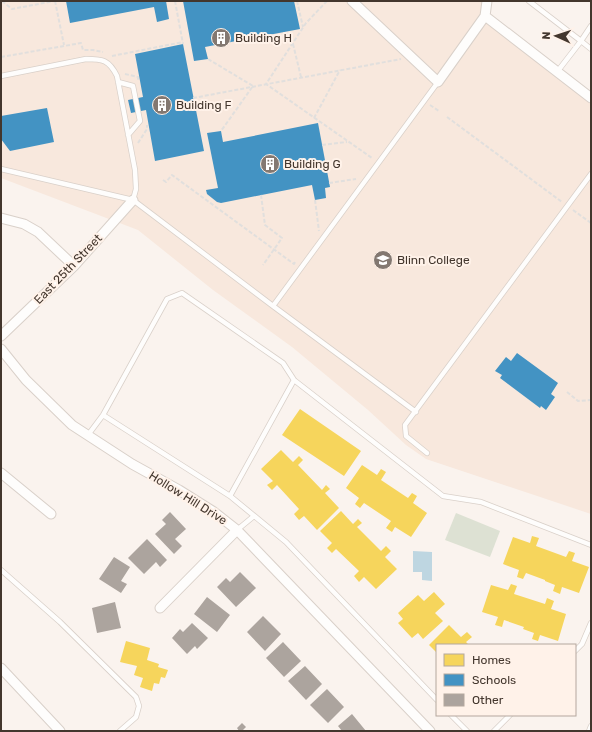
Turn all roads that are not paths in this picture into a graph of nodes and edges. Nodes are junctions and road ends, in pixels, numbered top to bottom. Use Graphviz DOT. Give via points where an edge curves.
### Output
graph roads {
  1 [pos="352,1"];
  2 [pos="487,1"];
  3 [pos="529,1"];
  4 [pos="485,16"];
  5 [pos="591,26"];
  6 [pos="581,41"];
  7 [pos="591,49"];
  8 [pos="557,72"];
  9 [pos="1,76"];
  10 [pos="118,82"];
  11 [pos="438,82"];
  12 [pos="590,94"];
  13 [pos="128,135"];
  14 [pos="1,169"];
  15 [pos="591,174"];
  16 [pos="133,200"];
  17 [pos="1,218"];
  18 [pos="74,266"];
  19 [pos="273,306"];
  20 [pos="1,336"];
  21 [pos="1,349"];
  22 [pos="294,380"];
  23 [pos="416,412"];
  24 [pos="103,415"];
  25 [pos="88,435"];
  26 [pos="427,453"];
  27 [pos="1,473"];
  28 [pos="230,496"];
  29 [pos="51,514"];
  30 [pos="254,516"];
  31 [pos="237,530"];
  32 [pos="591,545"];
  33 [pos="1,570"];
  34 [pos="160,608"];
  35 [pos="591,623"];
  36 [pos="576,650"];
  37 [pos="1,668"];
  38 [pos="436,699"];
  39 [pos="452,716"];
  40 [pos="509,716"];
  41 [pos="591,726"];
  42 [pos="60,731"];
  43 [pos="120,731"];
  44 [pos="430,731"];
  45 [pos="467,731"];
  46 [pos="494,731"];
  47 [pos="588,731"];
  1 -- 11 [label="street"];
  2 -- 4 [label="street"];
  3 -- 6 [label="lane"];
  4 -- 8 [label="street"];
  4 -- 11 [label="street"];
  5 -- 6 [label="lane"];
  6 -- 7 [label="lane"];
  6 -- 8 [label="lane"];
  8 -- 12 [label="street"];
  9 -- 10 [label="lane" via="100,59 112,66"];
  10 -- 13 [label="lane"];
  10 -- 13 [label="lane" via="133,86 140,121"];
  11 -- 19 [label="lane"];
  13 -- 16 [label="lane" via="135,170 136,189"];
  14 -- 16 [label="lane"];
  15 -- 23 [label="lane"];
  16 -- 18 [label="street, East 25th Street"];
  16 -- 19 [label="lane"];
  17 -- 18 [label="street" via="24,224 38,232"];
  18 -- 20 [label="street, East 25th Street"];
  19 -- 23 [label="lane"];
  21 -- 25 [label="street, Hollow Hill Drive" via="26,380 53,407 72,425"];
  22 -- 24 [label="lane" via="283,363 182,293 167,299"];
  22 -- 28 [label="lane"];
  22 -- 32 [label="lane" via="442,496 481,502"];
  23 -- 26 [label="lane" via="405,426 406,436"];
  24 -- 25 [label="lane"];
  24 -- 28 [label="lane"];
  25 -- 31 [label="street, Hollow Hill Drive" via="132,464 179,490"];
  27 -- 29 [label="street"];
  28 -- 30 [label="lane"];
  30 -- 31 [label="lane"];
  30 -- 38 [label="lane" via="286,542"];
  31 -- 34 [label="street"];
  31 -- 44 [label="street, Hollow Hill Drive"];
  33 -- 43 [label="lane" via="60,622 136,697 140,706 136,717"];
  35 -- 36 [label="lane" via="582,644"];
  37 -- 42 [label="street"];
  39 -- 45 [label="lane"];
  40 -- 46 [label="lane"];
  41 -- 47 [label="lane"];
}
